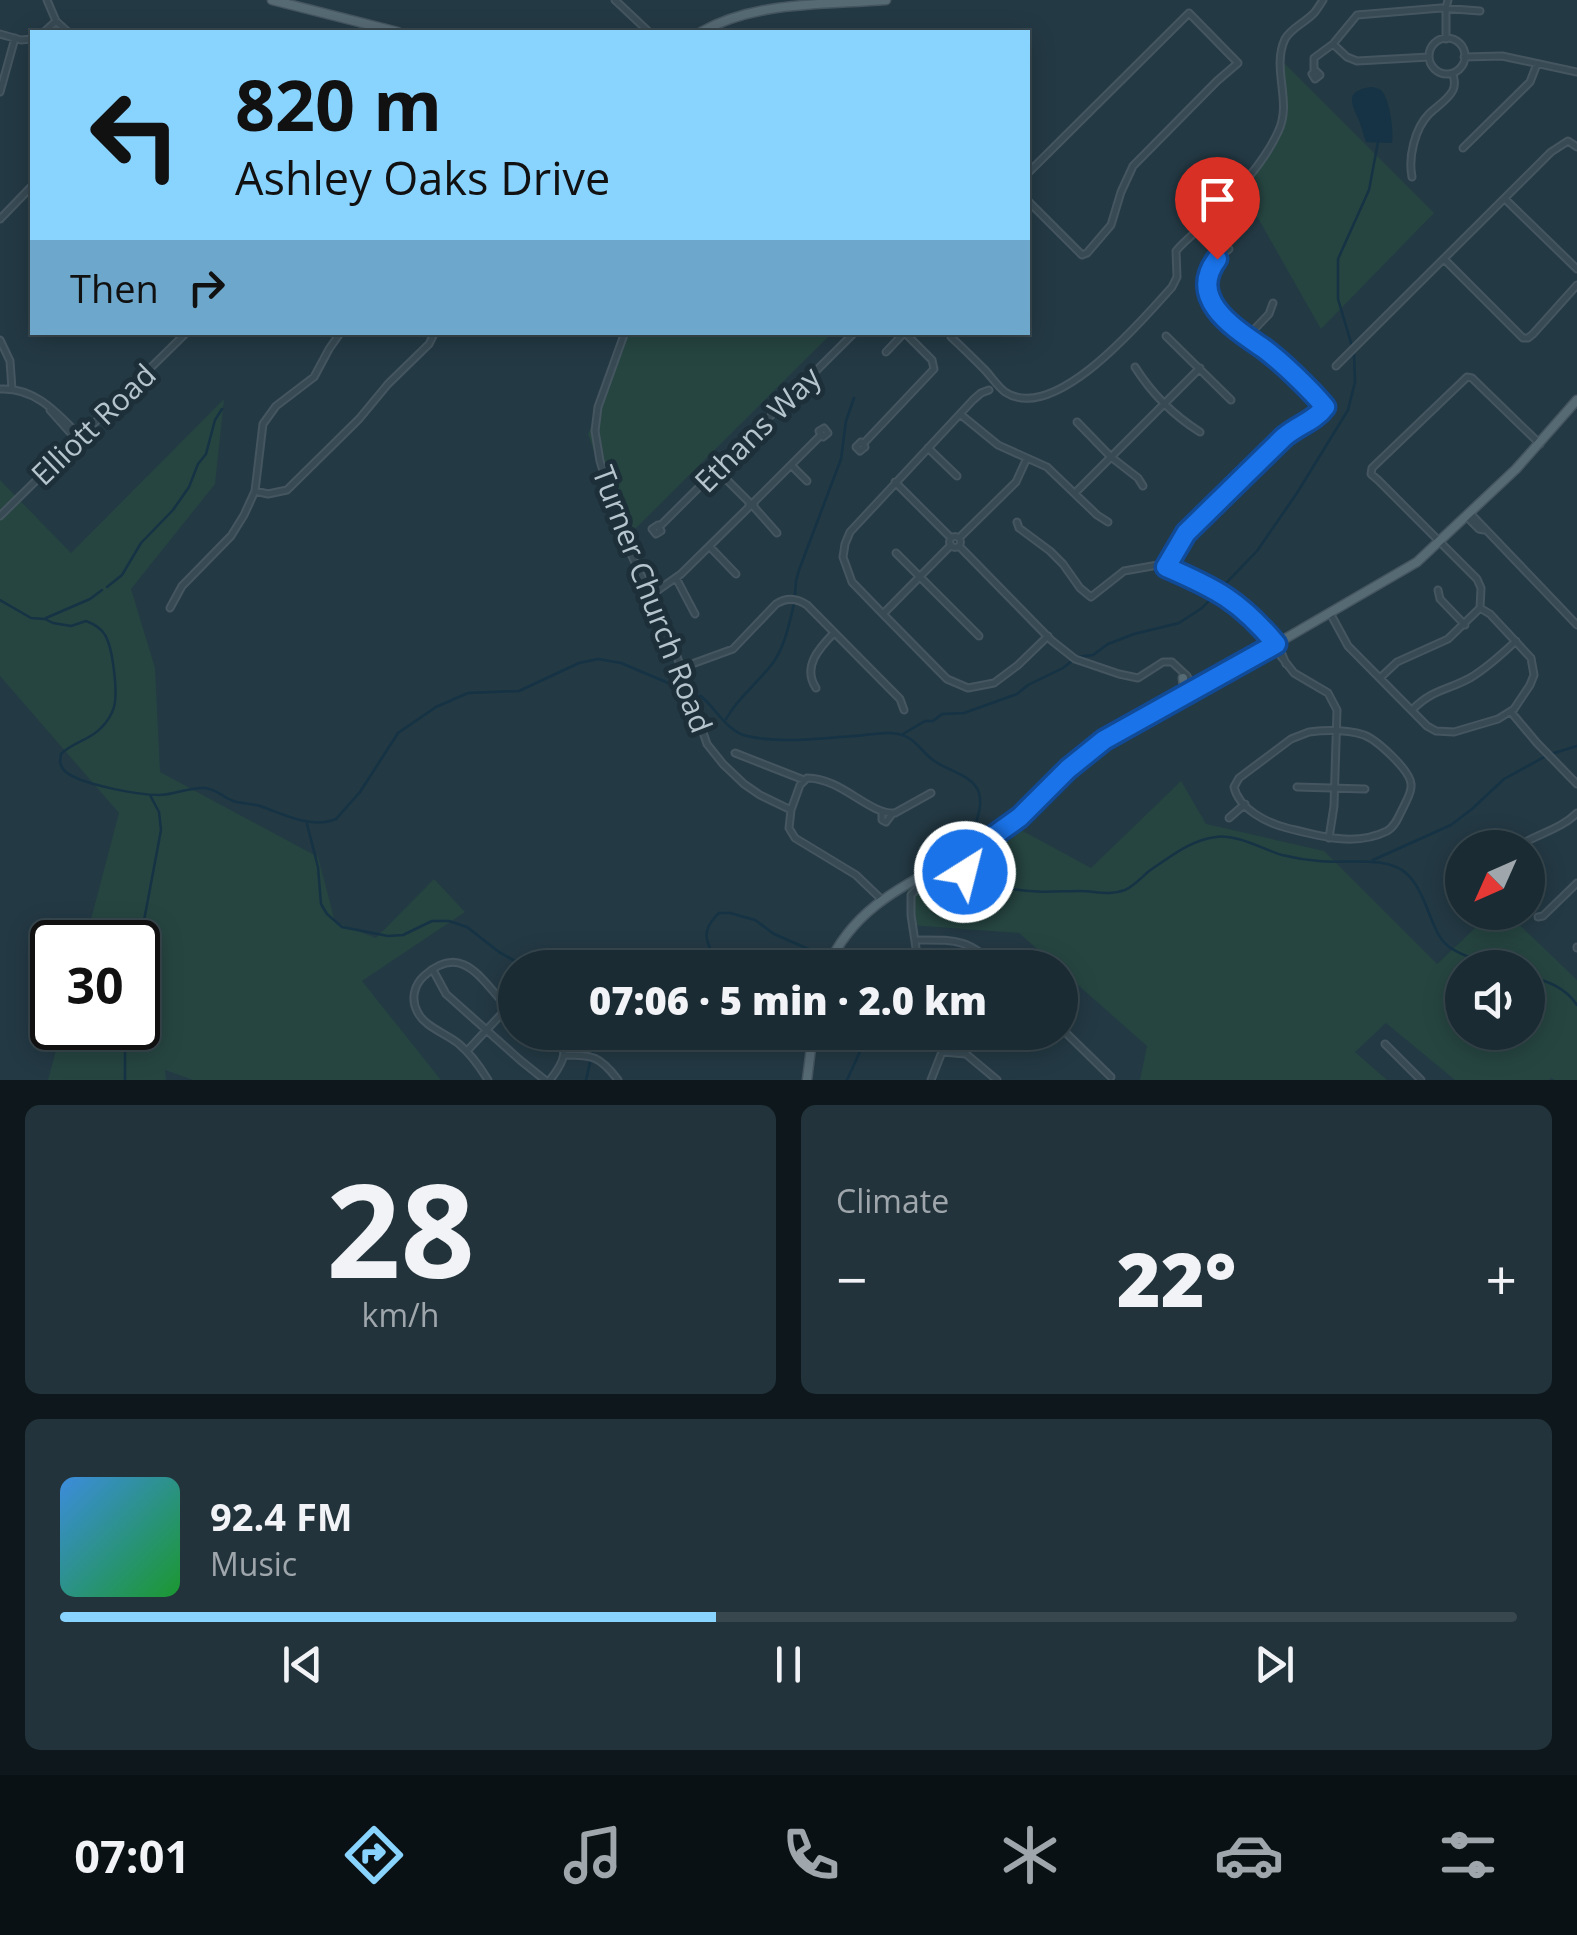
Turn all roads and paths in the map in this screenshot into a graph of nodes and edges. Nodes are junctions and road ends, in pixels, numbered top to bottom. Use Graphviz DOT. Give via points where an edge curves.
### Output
graph roads {
  1 [pos="47,0"];
  2 [pos="272,0"];
  3 [pos="615,0"];
  4 [pos="886,0"];
  5 [pos="1188,0"];
  6 [pos="1323,0"];
  7 [pos="1445,0"];
  8 [pos="1446,8"];
  9 [pos="1480,11"];
  10 [pos="1188,13"];
  11 [pos="56,21"];
  12 [pos="46,30"];
  13 [pos="66,30"];
  14 [pos="390,30"];
  15 [pos="645,30"];
  16 [pos="708,30"];
  17 [pos="0,34"];
  18 [pos="14,38"];
  19 [pos="1446,38"];
  20 [pos="30,39"];
  21 [pos="1333,44"];
  22 [pos="1429,57"];
  23 [pos="1464,57"];
  24 [pos="1537,64"];
  25 [pos="1314,71"];
  26 [pos="1577,72"];
  27 [pos="1453,74"];
  28 [pos="0,92"];
  29 [pos="1418,114"];
  30 [pos="1423,120"];
  31 [pos="1577,147"];
  32 [pos="1463,148"];
  33 [pos="1030,171"];
  34 [pos="1412,177"];
  35 [pos="30,188"];
  36 [pos="1505,198"];
  37 [pos="1030,203"];
  38 [pos="0,219"];
  39 [pos="1229,249"];
  40 [pos="1444,260"];
  41 [pos="1577,268"];
  42 [pos="1577,285"];
  43 [pos="1272,304"];
  44 [pos="183,335"];
  45 [pos="339,335"];
  46 [pos="434,335"];
  47 [pos="624,335"];
  48 [pos="852,335"];
  49 [pos="902,335"];
  50 [pos="906,335"];
  51 [pos="1166,336"];
  52 [pos="950,337"];
  53 [pos="1246,338"];
  54 [pos="0,340"];
  55 [pos="886,352"];
  56 [pos="1336,366"];
  57 [pos="1135,368"];
  58 [pos="1200,368"];
  59 [pos="12,388"];
  60 [pos="0,389"];
  61 [pos="989,390"];
  62 [pos="1231,400"];
  63 [pos="1577,400"];
  64 [pos="1164,404"];
  65 [pos="960,414"];
  66 [pos="1077,422"];
  67 [pos="1200,432"];
  68 [pos="820,436"];
  69 [pos="78,437"];
  70 [pos="864,443"];
  71 [pos="1540,444"];
  72 [pos="928,448"];
  73 [pos="1111,457"];
  74 [pos="1027,458"];
  75 [pos="791,465"];
  76 [pos="716,470"];
  77 [pos="957,476"];
  78 [pos="806,481"];
  79 [pos="894,482"];
  80 [pos="1143,486"];
  81 [pos="256,490"];
  82 [pos="1075,493"];
  83 [pos="751,504"];
  84 [pos="1468,515"];
  85 [pos="0,516"];
  86 [pos="1017,522"];
  87 [pos="1108,522"];
  88 [pos="660,526"];
  89 [pos="778,533"];
  90 [pos="1440,540"];
  91 [pos="955,542"];
  92 [pos="709,546"];
  93 [pos="896,553"];
  94 [pos="1166,567"];
  95 [pos="736,574"];
  96 [pos="920,577"];
  97 [pos="676,578"];
  98 [pos="1438,590"];
  99 [pos="649,593"];
  100 [pos="170,608"];
  101 [pos="1480,608"];
  102 [pos="1330,613"];
  103 [pos="696,614"];
  104 [pos="884,614"];
  105 [pos="1465,625"];
  106 [pos="1577,625"];
  107 [pos="834,633"];
  108 [pos="979,636"];
  109 [pos="1048,636"];
  110 [pos="1516,640"];
  111 [pos="1275,645"];
  112 [pos="680,666"];
  113 [pos="1181,673"];
  114 [pos="1380,678"];
  115 [pos="816,688"];
  116 [pos="1192,690"];
  117 [pos="1178,699"];
  118 [pos="904,710"];
  119 [pos="1412,710"];
  120 [pos="1510,712"];
  121 [pos="1338,732"];
  122 [pos="735,753"];
  123 [pos="804,780"];
  124 [pos="1577,784"];
  125 [pos="1297,787"];
  126 [pos="1335,789"];
  127 [pos="1365,789"];
  128 [pos="931,794"];
  129 [pos="1244,804"];
  130 [pos="792,810"];
  131 [pos="1577,813"];
  132 [pos="1229,818"];
  133 [pos="1545,831"];
  134 [pos="1328,838"];
  135 [pos="960,856"];
  136 [pos="1577,883"];
  137 [pos="881,900"];
  138 [pos="1545,914"];
  139 [pos="915,940"];
  140 [pos="835,950"];
  141 [pos="916,950"];
  142 [pos="977,950"];
  143 [pos="432,970"];
  144 [pos="498,998"];
  145 [pos="498,1018"];
  146 [pos="488,1030"];
  147 [pos="1385,1044"];
  148 [pos="1078,1045"];
  149 [pos="563,1050"];
  150 [pos="811,1050"];
  151 [pos="467,1051"];
  152 [pos="942,1052"];
  153 [pos="564,1054"];
  154 [pos="1111,1077"];
  155 [pos="488,1080"];
  156 [pos="548,1080"];
  157 [pos="618,1080"];
  158 [pos="807,1080"];
  159 [pos="931,1080"];
  160 [pos="997,1080"];
  161 [pos="1421,1080"];
  1 -- 11 [label="street"];
  2 -- 14 [label="main road"];
  3 -- 15 [label="street"];
  4 -- 16 [label="main road" via="748,13"];
  5 -- 10 [label="street"];
  6 -- 52 [label="street" via="1284,43 1284,115 1265,154 1176,250 1172,287 1093,369 1046,394 1016,396"];
  7 -- 8 [label="street"];
  8 -- 9 [label="street"];
  8 -- 19 [label="street"];
  8 -- 21 [label="street" via="1357,14"];
  10 -- 33 [label="street"];
  10 -- 37 [label="street" via="1238,63 1133,166 1107,231 1082,255"];
  11 -- 12 [label="street"];
  11 -- 13 [label="street"];
  17 -- 18 [label="street"];
  18 -- 20 [label="street"];
  18 -- 28 [label="street"];
  19 -- 22 [label="street" via="1433,44"];
  19 -- 23 [label="street" via="1458,42"];
  21 -- 22 [label="street" via="1357,61"];
  21 -- 25 [label="street" via="1314,58"];
  22 -- 27 [label="street" via="1437,72"];
  23 -- 24 [label="street"];
  23 -- 27 [label="street"];
  24 -- 26 [label="street"];
  24 -- 32 [label="street" via="1530,82"];
  27 -- 30 [label="street" via="1453,90"];
  29 -- 30 [label="street"];
  30 -- 34 [label="street"];
  31 -- 36 [label="street" via="1568,141 1557,147"];
  35 -- 38 [label="street"];
  36 -- 40 [label="street"];
  36 -- 41 [label="street"];
  39 -- 53 [label="street" via="1210,268 1208,297"];
  40 -- 42 [label="street" via="1523,338"];
  40 -- 56 [label="street"];
  43 -- 53 [label="street"];
  44 -- 69 [label="street, Elliott Road"];
  45 -- 81 [label="street" via="314,377 263,424"];
  46 -- 81 [label="street" via="287,490"];
  47 -- 99 [label="street, Turner Church Road" via="598,407 596,445"];
  48 -- 76 [label="street, Ethans Way"];
  49 -- 55 [label="street"];
  50 -- 70 [label="street" via="934,369"];
  51 -- 58 [label="street"];
  53 -- 94 [label="street" via="1325,408 1298,425 1186,533"];
  54 -- 59 [label="street"];
  57 -- 64 [label="street"];
  58 -- 62 [label="street"];
  58 -- 64 [label="street"];
  59 -- 60 [label="street"];
  59 -- 69 [label="street" via="34,395"];
  61 -- 65 [label="street"];
  63 -- 71 [label="main road"];
  64 -- 67 [label="street"];
  64 -- 73 [label="street"];
  65 -- 72 [label="street"];
  65 -- 74 [label="street" via="998,445"];
  66 -- 73 [label="street"];
  68 -- 75 [label="street"];
  69 -- 85 [label="street, Elliott Road"];
  71 -- 84 [label="main road"];
  71 -- 90 [label="street" via="1467,377 1377,462 1372,474"];
  72 -- 77 [label="street"];
  72 -- 79 [label="street"];
  73 -- 80 [label="street"];
  73 -- 82 [label="street"];
  74 -- 82 [label="street" via="1048,467"];
  74 -- 91 [label="street" via="1016,482"];
  75 -- 78 [label="street"];
  75 -- 83 [label="street"];
  76 -- 83 [label="street"];
  76 -- 88 [label="street, Ethans Way"];
  79 -- 91 [label="street"];
  79 -- 104 [label="street" via="850,532 843,557 852,582"];
  81 -- 100 [label="street" via="231,536 182,586"];
  82 -- 87 [label="street"];
  83 -- 89 [label="street"];
  83 -- 92 [label="street"];
  84 -- 90 [label="main road"];
  84 -- 106 [label="street"];
  86 -- 94 [label="street" via="1092,597 1124,571"];
  90 -- 101 [label="street" via="1477,579"];
  90 -- 102 [label="main road" via="1405,570"];
  91 -- 96 [label="street"];
  91 -- 109 [label="street"];
  92 -- 95 [label="street"];
  92 -- 97 [label="street"];
  93 -- 96 [label="street"];
  94 -- 111 [label="street" via="1239,604"];
  96 -- 104 [label="street"];
  96 -- 108 [label="street"];
  97 -- 99 [label="street"];
  97 -- 103 [label="street"];
  98 -- 105 [label="street"];
  99 -- 112 [label="street, Turner Church Road"];
  101 -- 105 [label="street"];
  101 -- 110 [label="street"];
  102 -- 111 [label="main road"];
  102 -- 114 [label="street" via="1348,646"];
  104 -- 109 [label="street" via="947,679 968,688 994,683"];
  105 -- 114 [label="street"];
  107 -- 112 [label="street" via="804,603 785,600 733,648"];
  107 -- 115 [label="street" via="811,666"];
  107 -- 118 [label="street"];
  109 -- 113 [label="street" via="1075,659 1119,674 1138,678 1167,661"];
  110 -- 119 [label="street" via="1486,668 1429,694"];
  110 -- 120 [label="street" via="1532,658 1534,674"];
  111 -- 116 [label="main road"];
  111 -- 121 [label="street" via="1296,674 1330,696"];
  112 -- 130 [label="street, Turner Church Road" via="704,738 723,764 760,796"];
  113 -- 116 [label="street"];
  113 -- 117 [label="main road"];
  114 -- 119 [label="street"];
  116 -- 117 [label="main road"];
  117 -- 135 [label="main road" via="1090,750 1020,817"];
  119 -- 120 [label="street" via="1445,732"];
  120 -- 124 [label="street"];
  121 -- 126 [label="street"];
  121 -- 129 [label="street" via="1295,736 1235,786"];
  121 -- 134 [label="street" via="1376,741 1406,772 1411,787 1390,830"];
  122 -- 123 [label="street"];
  123 -- 128 [label="street" via="838,786 882,812 886,822"];
  123 -- 130 [label="street"];
  125 -- 126 [label="street"];
  126 -- 127 [label="street"];
  126 -- 134 [label="street"];
  129 -- 132 [label="street"];
  129 -- 134 [label="street" via="1272,823"];
  130 -- 137 [label="street" via="795,838 856,875"];
  131 -- 133 [label="street"];
  135 -- 137 [label="main road"];
  135 -- 139 [label="street" via="960,876 940,876 911,895"];
  136 -- 138 [label="street"];
  137 -- 140 [label="main road"];
  139 -- 141 [label="street"];
  139 -- 142 [label="street" via="962,942"];
  143 -- 144 [label="street" via="452,963 470,967"];
  143 -- 146 [label="street" via="446,994"];
  143 -- 151 [label="street" via="416,986 416,1010"];
  145 -- 146 [label="street"];
  146 -- 151 [label="street"];
  146 -- 156 [label="street"];
  147 -- 161 [label="street"];
  148 -- 154 [label="street"];
  149 -- 153 [label="street"];
  150 -- 158 [label="main road"];
  151 -- 155 [label="street"];
  152 -- 159 [label="street"];
  152 -- 160 [label="street" via="966,1054"];
  153 -- 156 [label="street"];
  153 -- 157 [label="street" via="598,1058"];
}
